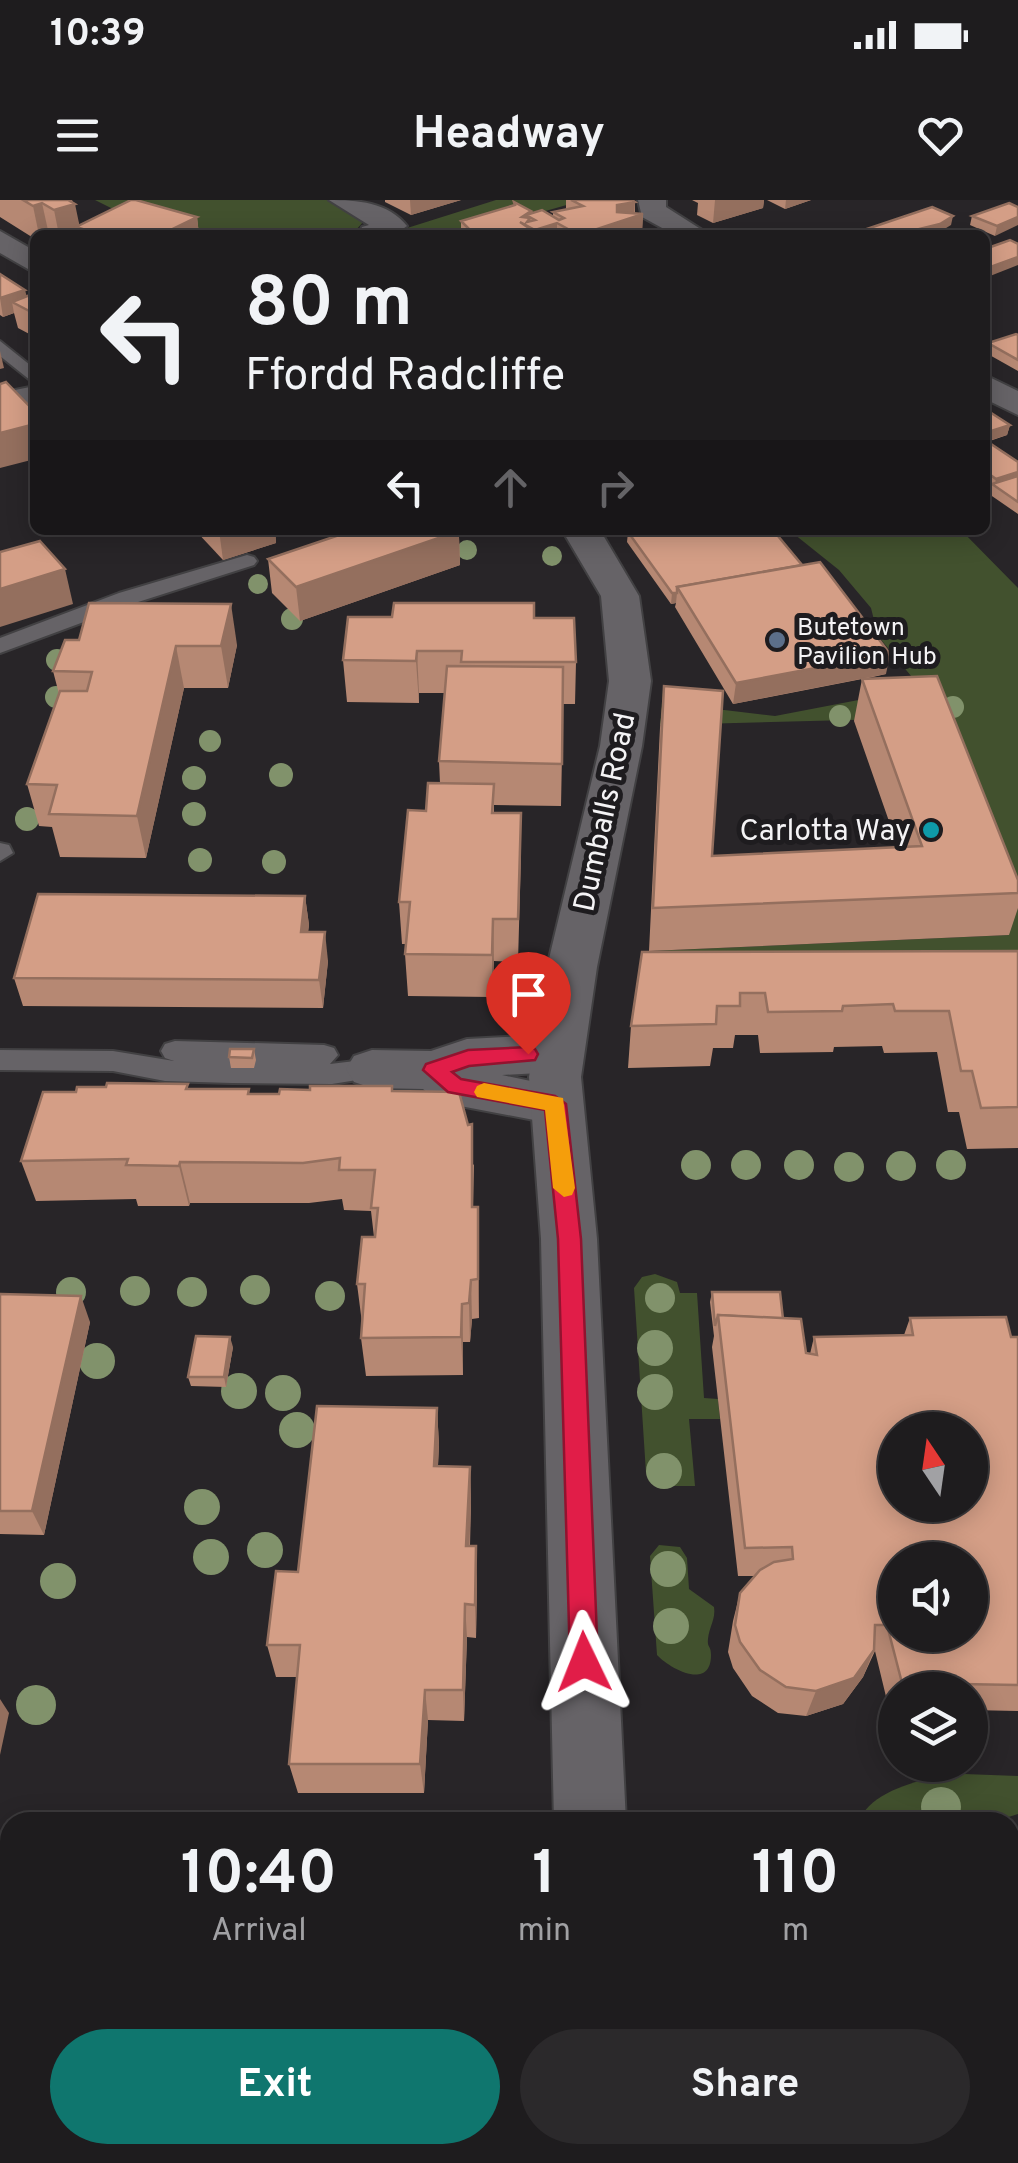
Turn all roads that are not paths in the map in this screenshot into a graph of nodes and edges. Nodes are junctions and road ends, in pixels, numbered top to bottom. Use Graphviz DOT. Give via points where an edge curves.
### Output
graph roads {
  1 [pos="343,200"];
  2 [pos="652,200"];
  3 [pos="381,230"];
  4 [pos="687,230"];
  5 [pos="0,240"];
  6 [pos="30,261"];
  7 [pos="0,346"];
  8 [pos="30,374"];
  9 [pos="990,388"];
  10 [pos="30,397"];
  11 [pos="0,402"];
  12 [pos="1018,405"];
  13 [pos="584,535"];
  14 [pos="247,561"];
  15 [pos="0,646"];
  16 [pos="0,1060"];
  17 [pos="113,1061"];
  18 [pos="372,1069"];
  19 [pos="557,1078"];
  20 [pos="590,1812"];
  1 -- 3 [label="street" via="393,226"];
  2 -- 4 [label="street" via="652,211"];
  5 -- 6 [label="street"];
  7 -- 8 [label="lane"];
  9 -- 12 [label="street"];
  10 -- 11 [label="street"];
  13 -- 19 [label="street, Dumballs Road" via="620,596 630,680 572,967"];
  14 -- 15 [label="lane"];
  16 -- 17 [label="lane"];
  17 -- 18 [label="lane" via="161,1051 250,1052 330,1055"];
  17 -- 18 [label="lane" via="158,1080 229,1090 301,1089"];
  18 -- 19 [label="street" via="434,1070 455,1086"];
  19 -- 20 [label="street, Dumballs Road"];
}
